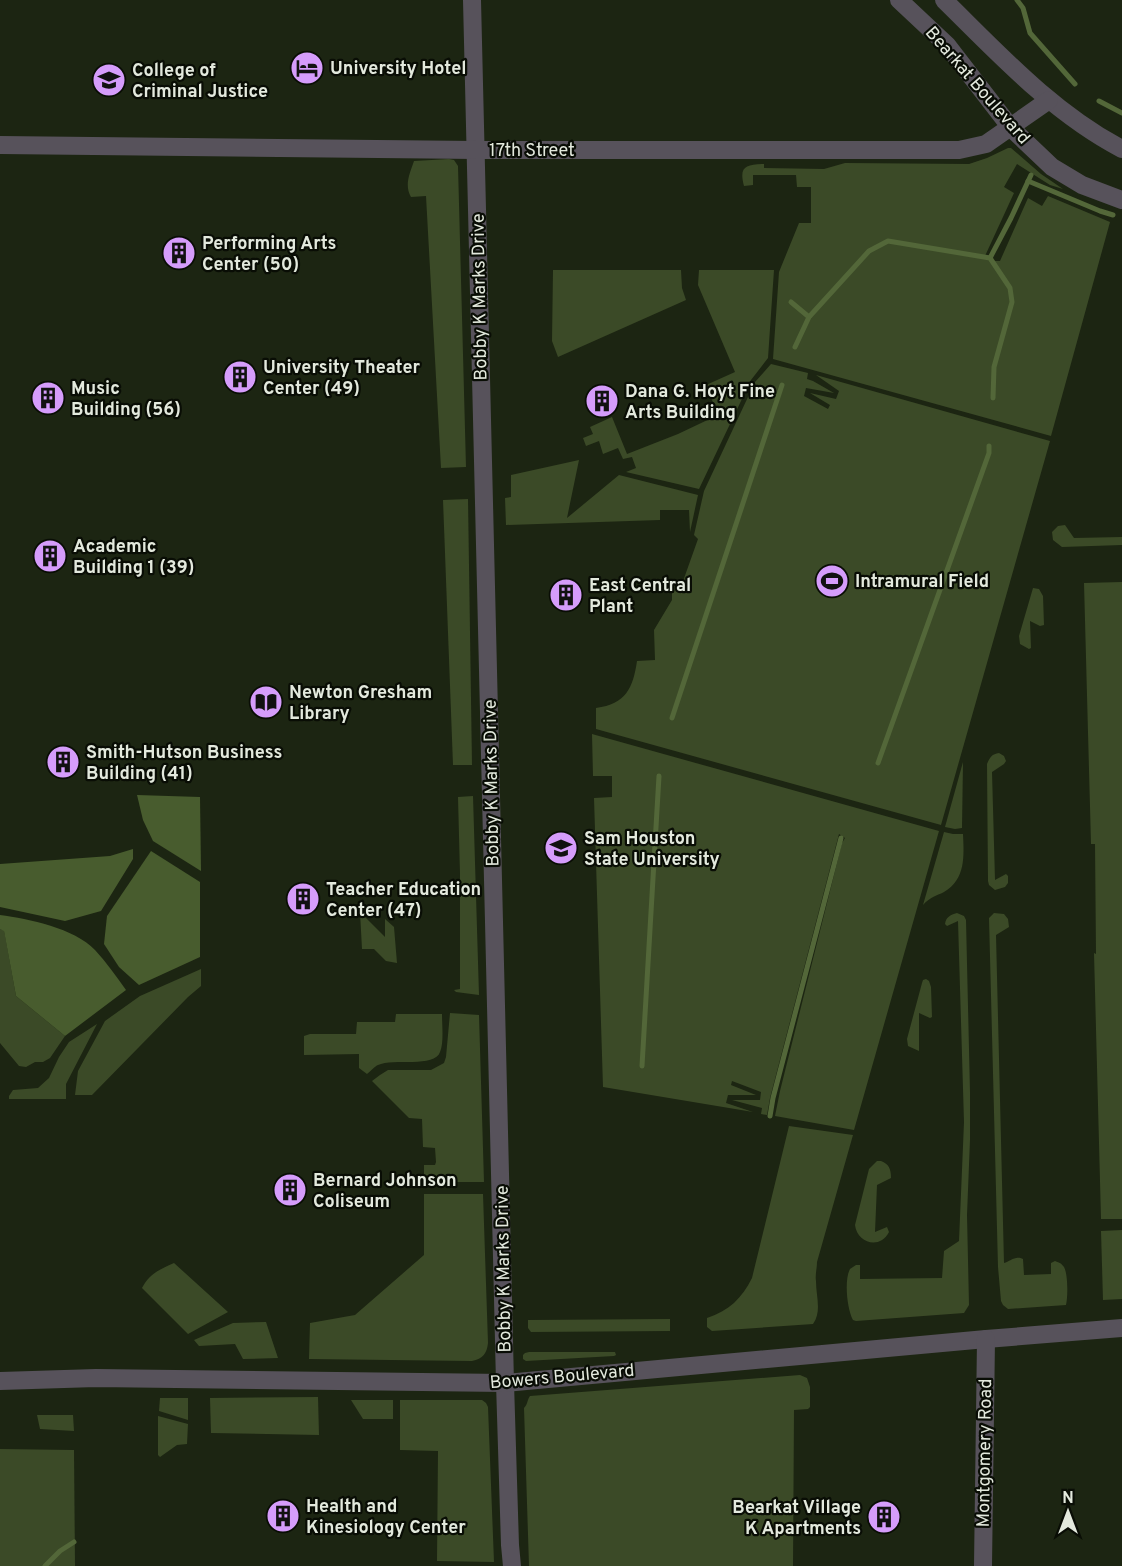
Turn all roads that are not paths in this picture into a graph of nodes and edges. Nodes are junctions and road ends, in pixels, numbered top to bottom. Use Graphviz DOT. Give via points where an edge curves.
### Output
graph roads {
  1 [pos="472,0"];
  2 [pos="899,0"];
  3 [pos="944,0"];
  4 [pos="1049,100"];
  5 [pos="1011,128"];
  6 [pos="0,145"];
  7 [pos="1122,148"];
  8 [pos="476,150"];
  9 [pos="1122,200"];
  10 [pos="1122,1328"];
  11 [pos="986,1339"];
  12 [pos="0,1381"];
  13 [pos="505,1383"];
  14 [pos="512,1566"];
  15 [pos="983,1566"];
  1 -- 8 [label="street, Bobby K Marks Drive"];
  2 -- 5 [label="street, Bearkat Boulevard" via="947,45"];
  3 -- 4 [label="street, Bearkat Boulevard"];
  4 -- 5 [label="street, 17th Street"];
  4 -- 7 [label="street, Bearkat Boulevard"];
  5 -- 8 [label="street, 17th Street" via="987,144 959,150"];
  5 -- 9 [label="street, Bearkat Boulevard" via="1052,167 1082,185"];
  6 -- 8 [label="street, 17th Street"];
  8 -- 13 [label="street, Bobby K Marks Drive"];
  10 -- 11 [label="street, Bowers Boulevard"];
  11 -- 13 [label="street, Bowers Boulevard"];
  11 -- 15 [label="street, Montgomery Road"];
  12 -- 13 [label="street, Bowers Boulevard" via="96,1378"];
  13 -- 14 [label="street, Bobby K Marks Drive"];
}
